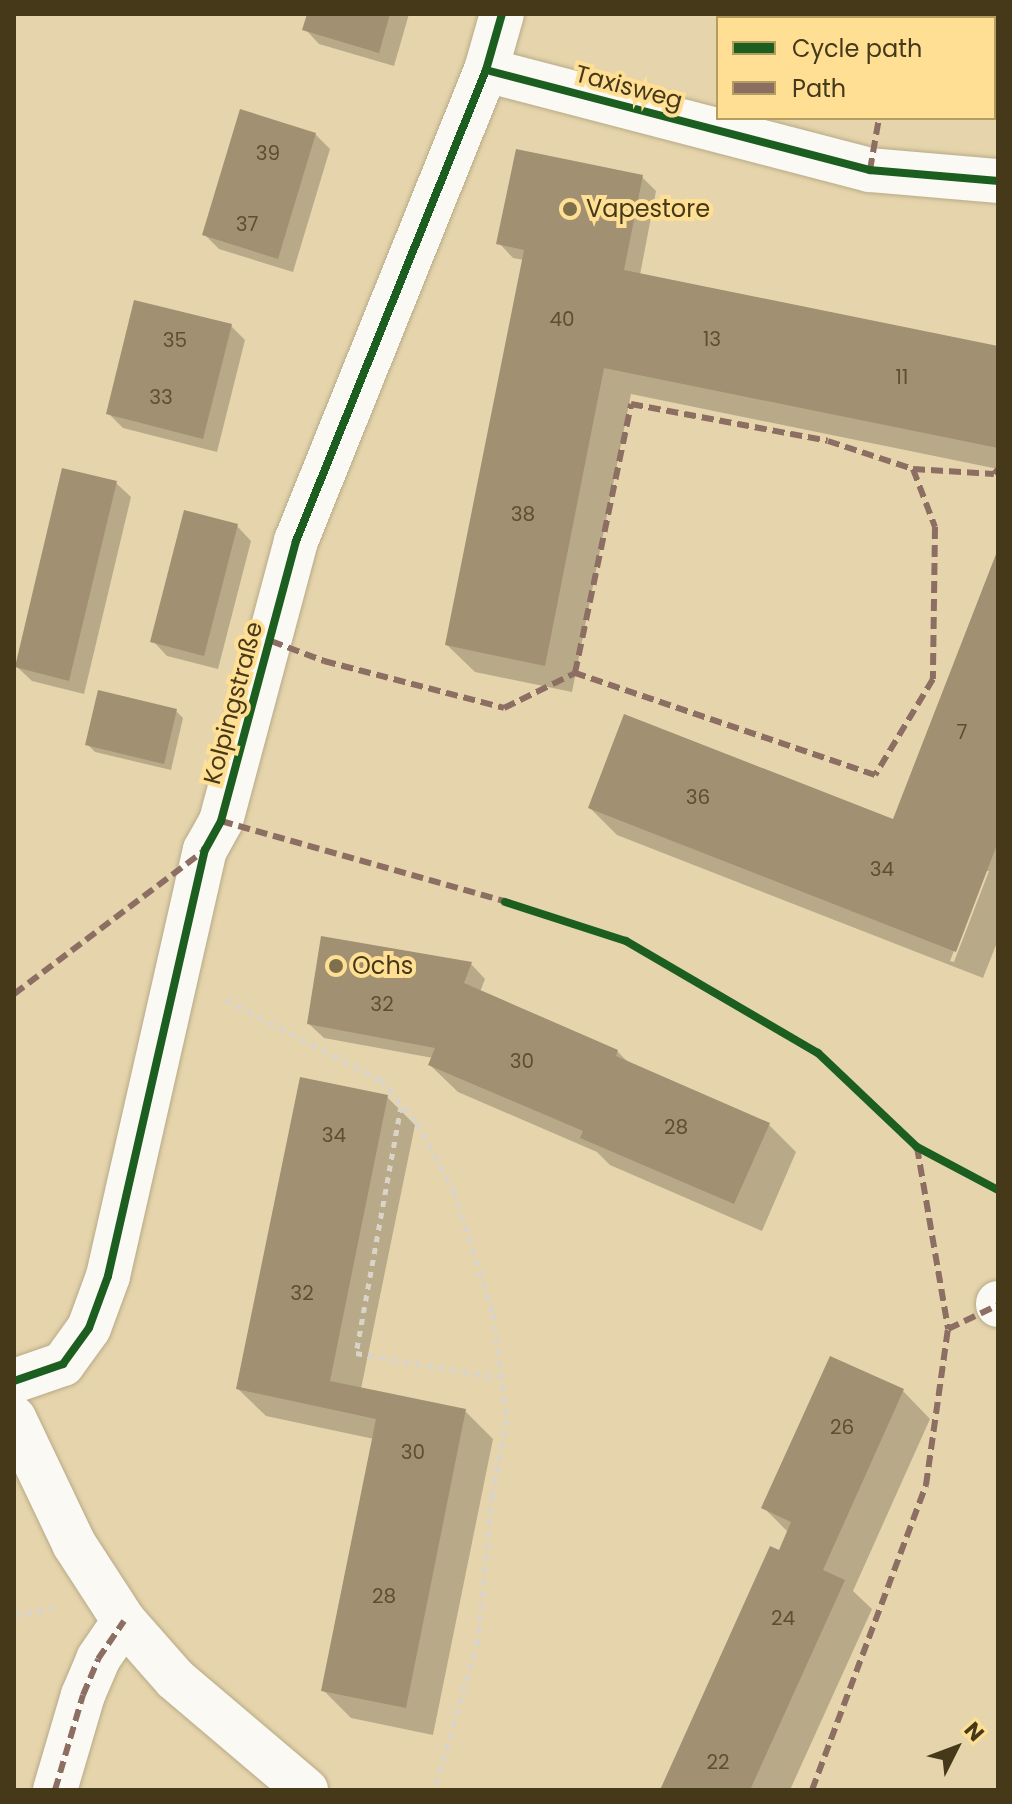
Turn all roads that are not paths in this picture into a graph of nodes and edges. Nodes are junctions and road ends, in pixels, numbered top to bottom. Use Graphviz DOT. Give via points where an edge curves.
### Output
graph roads {
  1 [pos="502,14"];
  2 [pos="486,70"];
  3 [pos="998,181"];
  4 [pos="14,1381"];
  5 [pos="14,1418"];
  6 [pos="124,1621"];
  7 [pos="55,1790"];
  8 [pos="306,1790"];
  1 -- 2 [label="street, Kolpingstraße"];
  2 -- 3 [label="street, Taxisweg" via="870,170"];
  2 -- 4 [label="street, Kolpingstraße" via="296,541 221,821 205,850 108,1276 89,1328 63,1364"];
  5 -- 6 [label="street" via="74,1544"];
  6 -- 7 [label="street" via="88,1683"];
  6 -- 8 [label="street" via="175,1679"];
}
